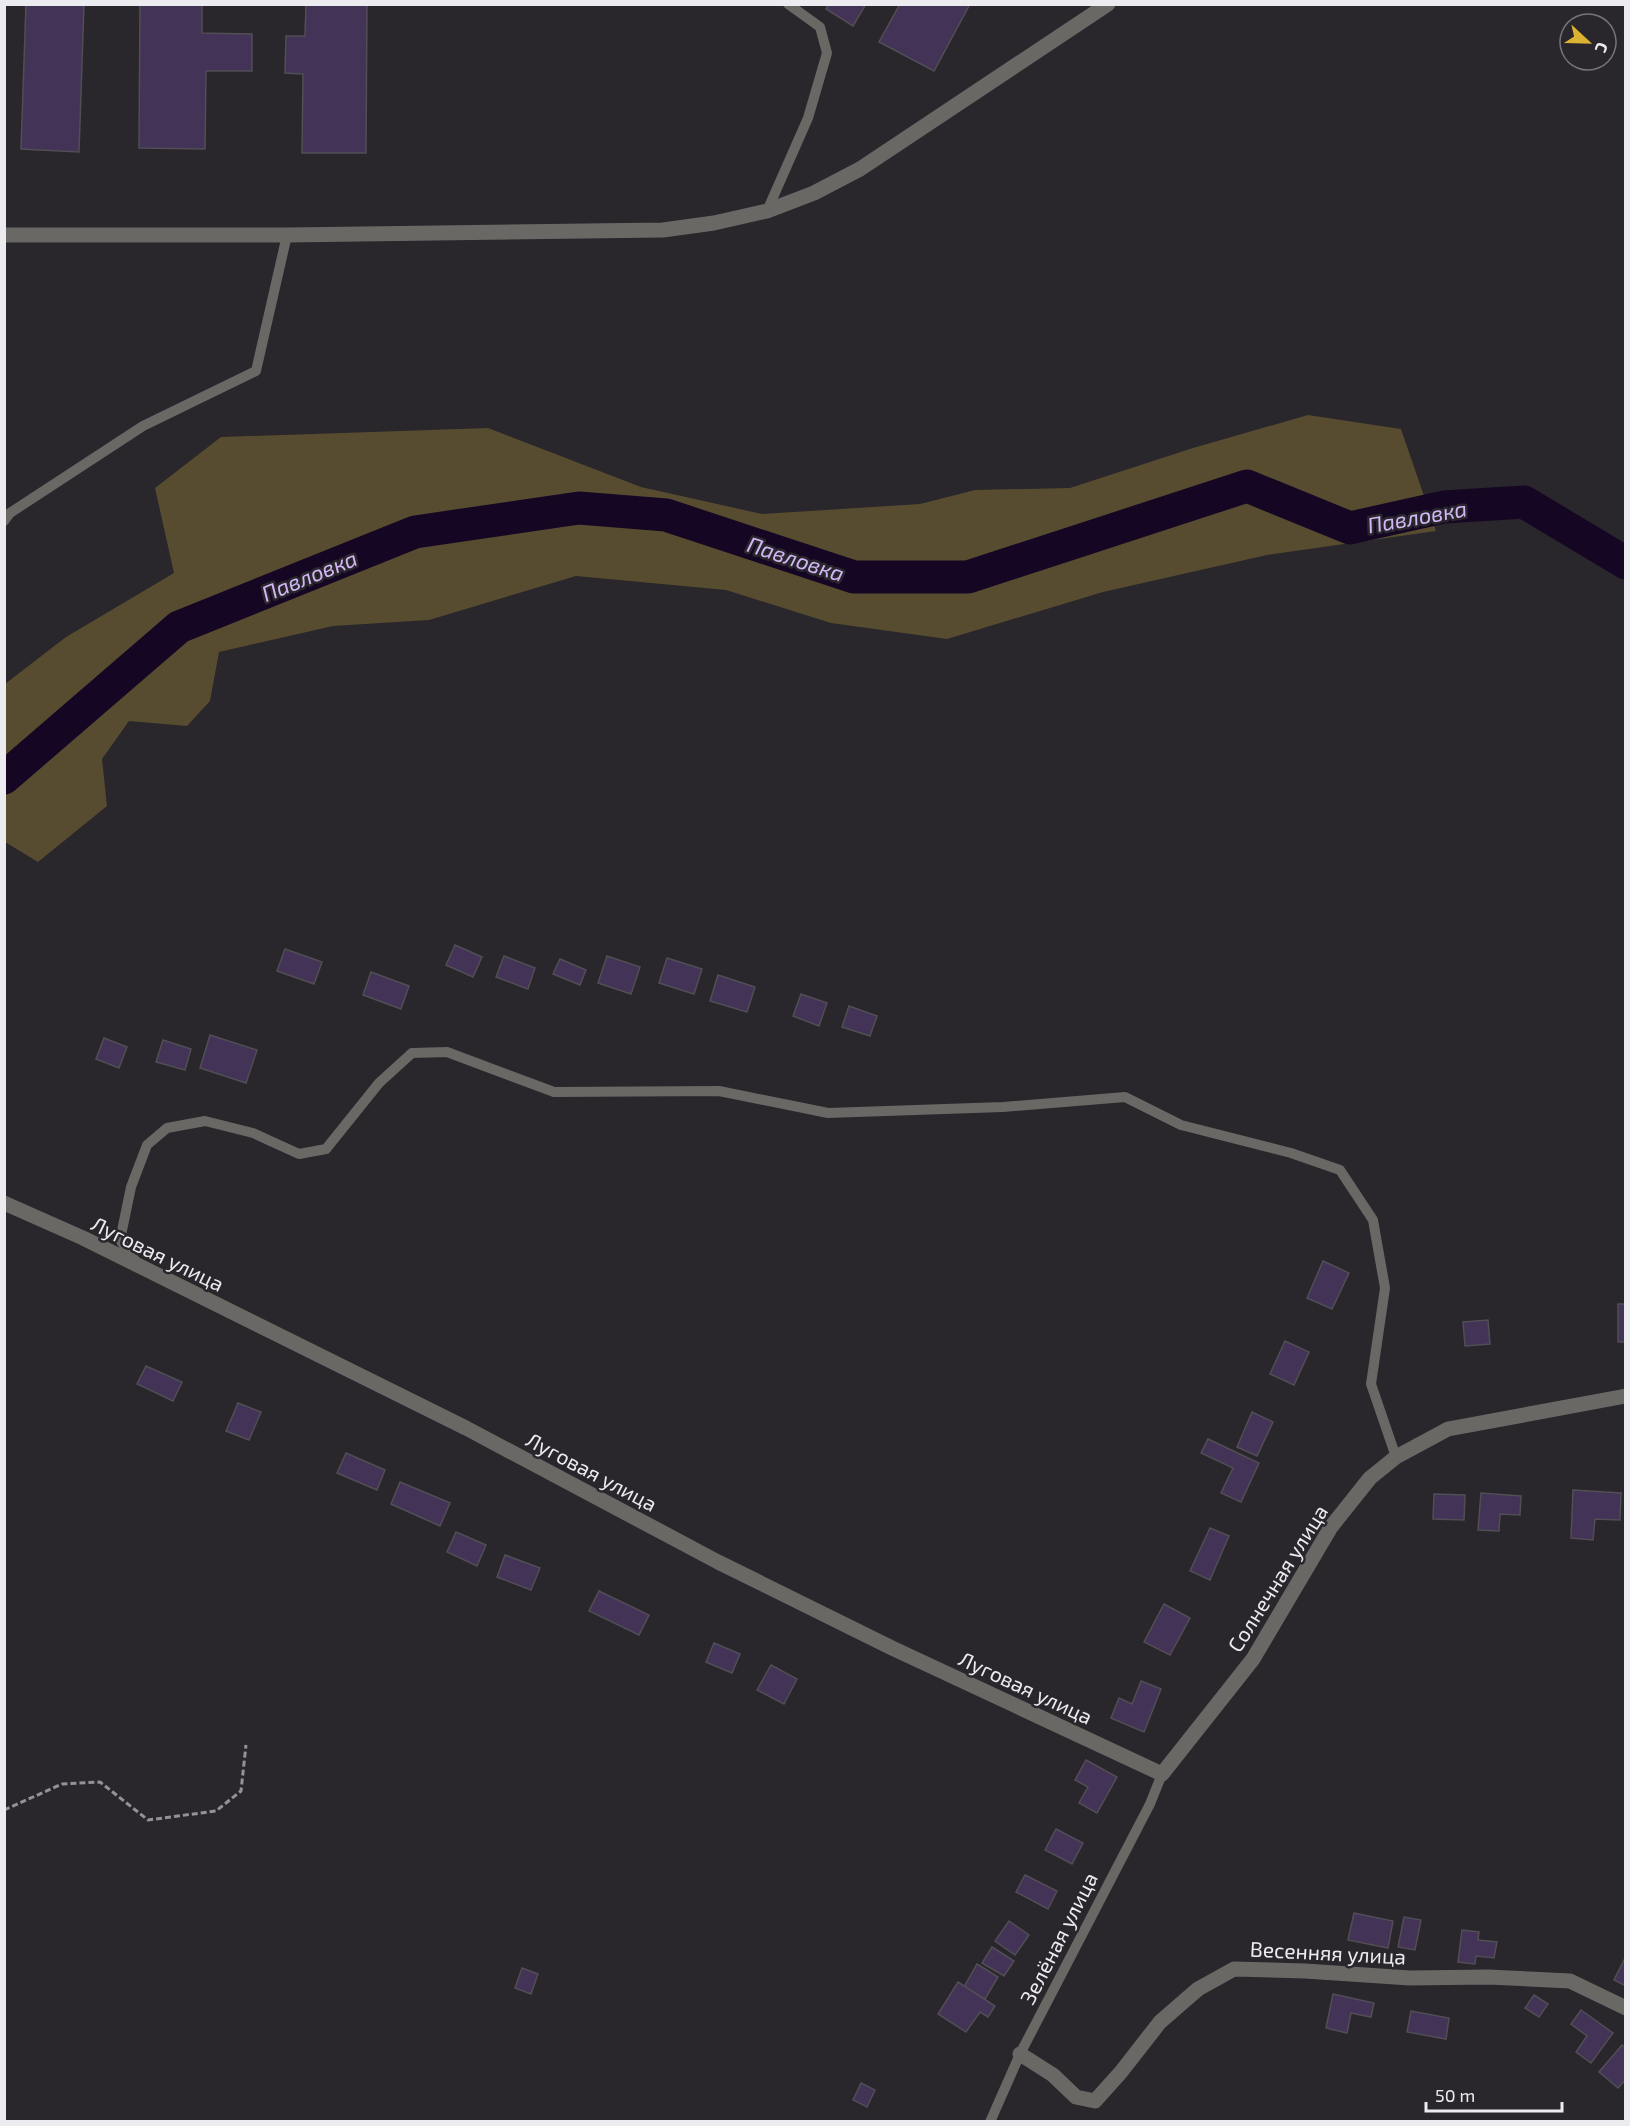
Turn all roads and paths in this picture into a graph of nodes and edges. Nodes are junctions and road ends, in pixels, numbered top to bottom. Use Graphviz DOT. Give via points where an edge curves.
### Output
graph roads {
  1 [pos="788,4"];
  2 [pos="1108,4"];
  3 [pos="767,211"];
  4 [pos="4,235"];
  5 [pos="287,235"];
  6 [pos="4,521"];
  7 [pos="4,1203"];
  8 [pos="141,1268"];
  9 [pos="1626,1396"];
  10 [pos="1396,1458"];
  11 [pos="246,1745"];
  12 [pos="1162,1774"];
  13 [pos="4,1810"];
  14 [pos="1626,2008"];
  15 [pos="1020,2054"];
  16 [pos="990,2121"];
  1 -- 3 [label="lane" via="820,27 827,53 808,118"];
  2 -- 3 [label="street" via="860,169"];
  3 -- 5 [label="street" via="663,230"];
  4 -- 5 [label="street"];
  5 -- 6 [label="lane" via="256,371 143,426 10,513"];
  7 -- 8 [label="street, Луговая улица"];
  8 -- 10 [label="lane" via="120,1240 131,1187 147,1145 167,1128 205,1121 253,1133 299,1154 326,1149 379,1083 412,1053 447,1052 554,1092 719,1091 828,1113 1003,1107 1125,1097 1181,1125 1291,1153 1340,1170 1373,1220 1385,1288 1371,1384"];
  8 -- 12 [label="street, Луговая улица" via="466,1428 718,1562"];
  9 -- 10 [label="street, Солнечная улица" via="1448,1429"];
  10 -- 12 [label="street, Солнечная улица" via="1370,1478 1331,1527 1253,1659"];
  11 -- 13 [label="path" via="241,1791 216,1811 148,1820 100,1782 62,1784"];
  12 -- 15 [label="lane, Зелёная улица"];
  14 -- 15 [label="street, Весенняя улица" via="1570,1981 1234,1969 1198,1989 1160,2022 1095,2101 1076,2097 1053,2075"];
  15 -- 16 [label="lane, Зелёная улица"];
}
